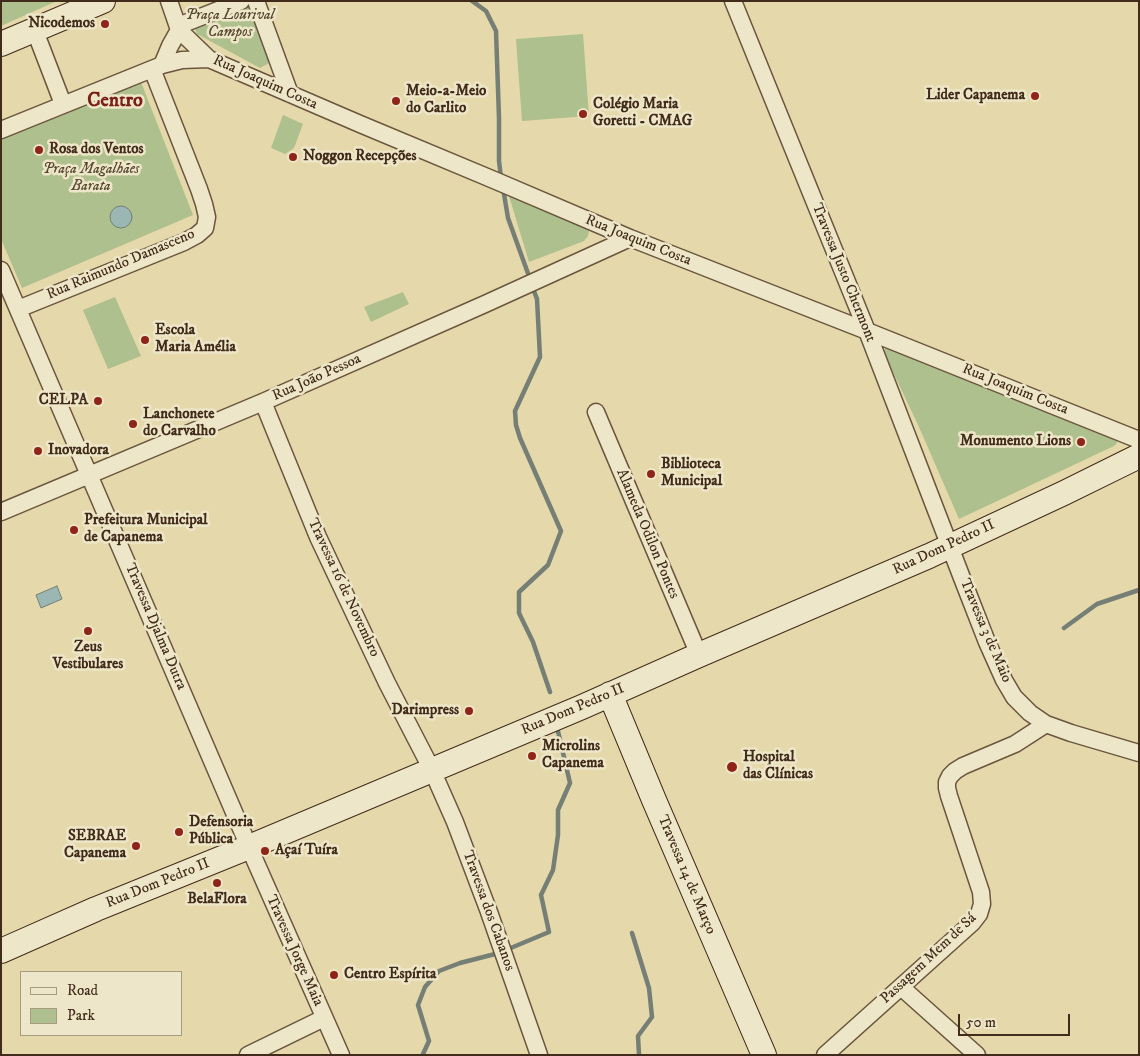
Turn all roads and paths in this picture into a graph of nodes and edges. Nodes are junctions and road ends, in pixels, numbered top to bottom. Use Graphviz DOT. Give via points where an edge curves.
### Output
graph roads {
  1 [pos="103,1"];
  2 [pos="169,1"];
  3 [pos="241,1"];
  4 [pos="256,1"];
  5 [pos="733,1"];
  6 [pos="178,28"];
  7 [pos="35,31"];
  8 [pos="1,44"];
  9 [pos="209,59"];
  10 [pos="157,67"];
  11 [pos="290,94"];
  12 [pos="63,104"];
  13 [pos="1,130"];
  14 [pos="630,238"];
  15 [pos="1,270"];
  16 [pos="18,308"];
  17 [pos="867,330"];
  18 [pos="263,402"];
  19 [pos="596,412"];
  20 [pos="1139,440"];
  21 [pos="1139,456"];
  22 [pos="88,475"];
  23 [pos="1,512"];
  24 [pos="950,546"];
  25 [pos="699,655"];
  26 [pos="610,694"];
  27 [pos="1046,724"];
  28 [pos="1139,753"];
  29 [pos="432,770"];
  30 [pos="249,847"];
  31 [pos="1,951"];
  32 [pos="902,987"];
  33 [pos="324,1018"];
  34 [pos="248,1055"];
  35 [pos="341,1055"];
  36 [pos="539,1055"];
  37 [pos="764,1055"];
  38 [pos="825,1055"];
  39 [pos="977,1055"];
  1 -- 7 [label="street"];
  2 -- 6 [label="street, Rua Joaquim Costa"];
  3 -- 6 [label="street"];
  4 -- 11 [label="street"];
  5 -- 17 [label="street, Travessa Justo Chermont"];
  6 -- 9 [label="street, Rua Joaquim Costa"];
  6 -- 10 [label="street"];
  7 -- 8 [label="street"];
  7 -- 12 [label="street"];
  9 -- 10 [label="street" via="182,60"];
  9 -- 11 [label="street, Rua Joaquim Costa"];
  10 -- 12 [label="street"];
  10 -- 16 [label="street, Rua Raimundo Damasceno" via="199,189 207,217 205,228 184,242"];
  11 -- 14 [label="street, Rua Joaquim Costa"];
  12 -- 13 [label="street"];
  14 -- 17 [label="street, Rua Joaquim Costa"];
  14 -- 18 [label="street, Rua João Pessoa"];
  15 -- 16 [label="street, Travessa Djalma Dutra"];
  16 -- 22 [label="street, Travessa Djalma Dutra"];
  17 -- 20 [label="street, Rua Joaquim Costa"];
  17 -- 24 [label="street, Travessa Justo Chermont"];
  18 -- 22 [label="street, Rua João Pessoa"];
  18 -- 29 [label="street, Travessa 16 de Novembro" via="318,537"];
  19 -- 25 [label="street, Alameda Odilon Pontes"];
  21 -- 24 [label="street, Rua Dom Pedro II"];
  22 -- 23 [label="street, Rua João Pessoa"];
  22 -- 30 [label="street, Travessa Djalma Dutra"];
  24 -- 25 [label="street, Rua Dom Pedro II"];
  24 -- 27 [label="street, Travessa 3 de Maio" via="1004,680 1030,713"];
  25 -- 26 [label="street, Rua Dom Pedro II"];
  26 -- 29 [label="street, Rua Dom Pedro II"];
  26 -- 37 [label="street, Travessa 14 de Março"];
  27 -- 28 [label="street, Travessa 3 de Maio"];
  27 -- 32 [label="street, Passagem Mem de Sá" via="1016,744 963,766 950,776 947,788 981,892 980,914"];
  29 -- 30 [label="street, Rua Dom Pedro II"];
  29 -- 36 [label="street, Travessa dos Cabanos" via="474,868"];
  30 -- 31 [label="street, Rua Dom Pedro II"];
  30 -- 33 [label="street, Travessa Jorge Maia"];
  32 -- 38 [label="street, Passagem Mem de Sá"];
  32 -- 39 [label="street"];
  33 -- 34 [label="street"];
  33 -- 35 [label="street, Travessa Jorge Maia"];
}
